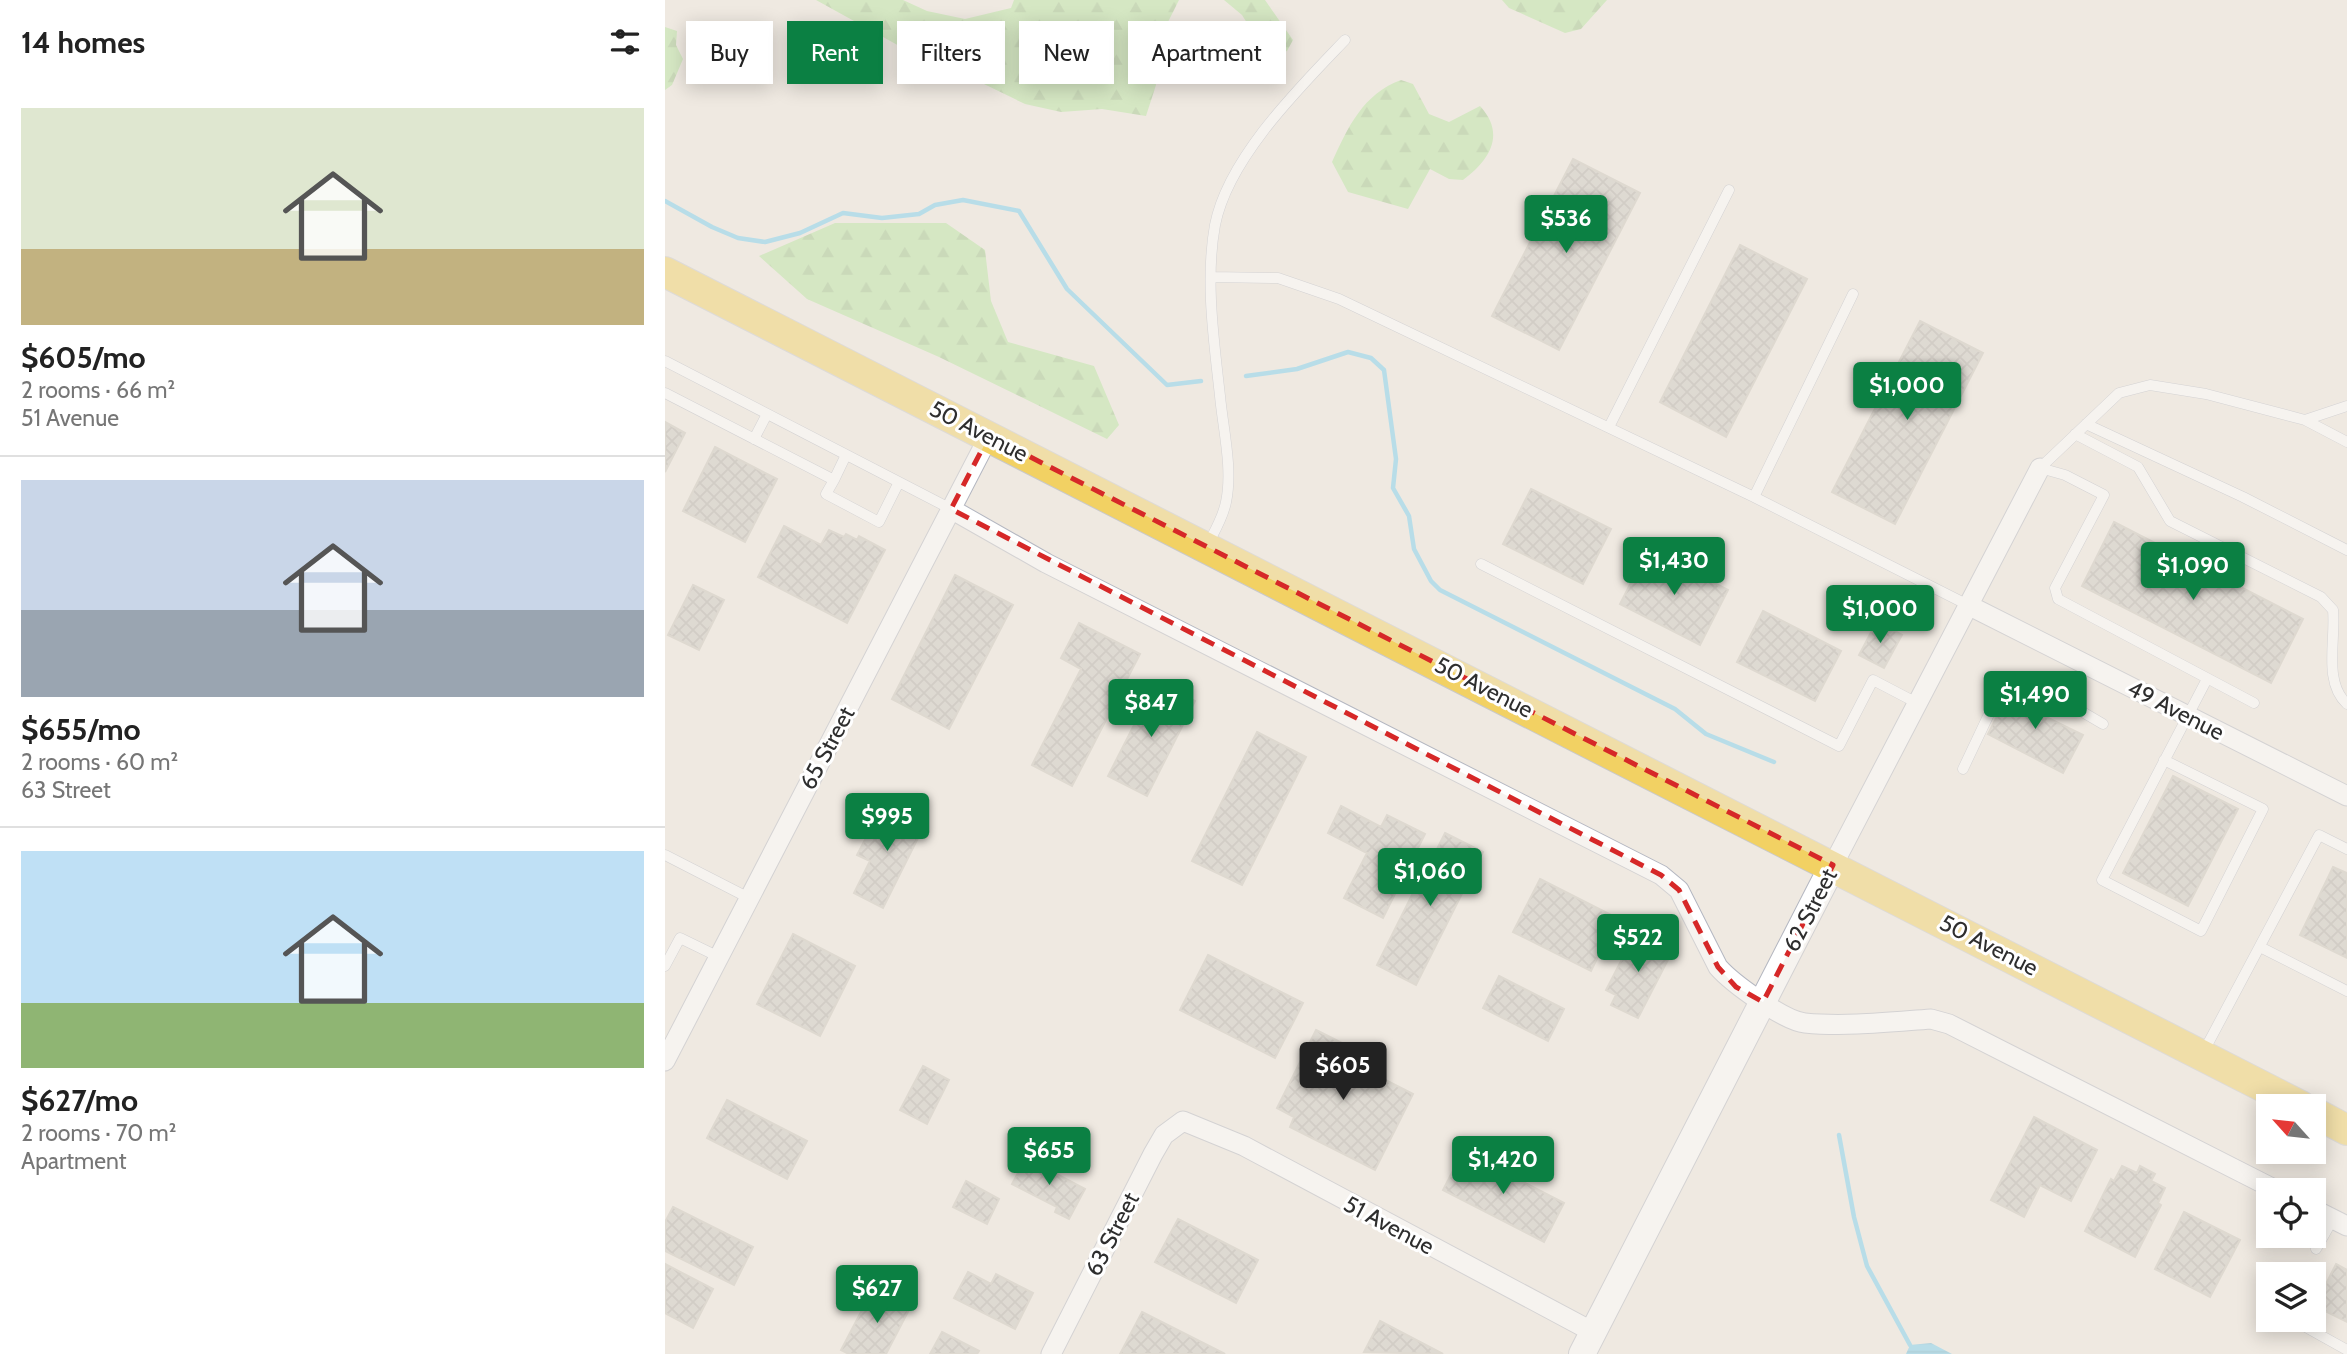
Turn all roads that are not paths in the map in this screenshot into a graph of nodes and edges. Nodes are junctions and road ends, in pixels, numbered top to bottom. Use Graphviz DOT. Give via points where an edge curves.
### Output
graph roads {
  1 [pos="1345,40"];
  2 [pos="1729,190"];
  3 [pos="665,272"];
  4 [pos="1212,277"];
  5 [pos="1853,294"];
  6 [pos="665,361"];
  7 [pos="665,393"];
  8 [pos="2347,406"];
  9 [pos="767,414"];
  10 [pos="2305,420"];
  11 [pos="2086,424"];
  12 [pos="1609,427"];
  13 [pos="2075,434"];
  14 [pos="989,436"];
  15 [pos="754,439"];
  16 [pos="2347,442"];
  17 [pos="846,455"];
  18 [pos="2040,468"];
  19 [pos="834,480"];
  20 [pos="899,482"];
  21 [pos="1753,497"];
  22 [pos="951,509"];
  23 [pos="1207,547"];
  24 [pos="2347,550"];
  25 [pos="1481,564"];
  26 [pos="1968,604"];
  27 [pos="2335,633"];
  28 [pos="2347,639"];
  29 [pos="2207,679"];
  30 [pos="1917,703"];
  31 [pos="2254,703"];
  32 [pos="2347,704"];
  33 [pos="2188,716"];
  34 [pos="2103,724"];
  35 [pos="2164,760"];
  36 [pos="1963,769"];
  37 [pos="2347,796"];
  38 [pos="2347,849"];
  39 [pos="665,855"];
  40 [pos="1833,865"];
  41 [pos="749,898"];
  42 [pos="2262,948"];
  43 [pos="719,957"];
  44 [pos="665,966"];
  45 [pos="2347,991"];
  46 [pos="1763,1002"];
  47 [pos="2202,1055"];
  48 [pos="665,1061"];
  49 [pos="2278,1094"];
  50 [pos="2326,1118"];
  51 [pos="1183,1121"];
  52 [pos="2347,1129"];
  53 [pos="2256,1180"];
  54 [pos="2340,1223"];
  55 [pos="2316,1249"];
  56 [pos="2315,1332"];
  57 [pos="1588,1343"];
  58 [pos="2347,1350"];
  59 [pos="1051,1354"];
  1 -- 4 [label="lane" via="1291,94 1232,182 1215,223"];
  2 -- 12 [label="lane"];
  3 -- 14 [label="main road, 50 Avenue"];
  4 -- 12 [label="lane" via="1266,277 1312,287"];
  4 -- 23 [label="lane" via="1227,488 1222,515"];
  5 -- 21 [label="lane"];
  6 -- 9 [label="lane"];
  7 -- 15 [label="lane"];
  8 -- 10 [label="lane"];
  9 -- 15 [label="lane"];
  9 -- 17 [label="lane"];
  10 -- 11 [label="lane" via="2206,394 2150,385 2119,393"];
  10 -- 16 [label="lane"];
  11 -- 13 [label="lane"];
  11 -- 24 [label="lane"];
  12 -- 21 [label="lane"];
  13 -- 18 [label="lane"];
  13 -- 27 [label="lane" via="2138,467 2170,521 2321,597 2333,610"];
  14 -- 22 [label="street, 65 Street"];
  14 -- 23 [label="main road, 50 Avenue"];
  15 -- 19 [label="lane"];
  17 -- 19 [label="lane"];
  17 -- 20 [label="lane"];
  18 -- 26 [label="street, 62 Street"];
  18 -- 29 [label="lane" via="2104,495 2055,588 2058,599"];
  19 -- 20 [label="lane" via="826,494 879,522"];
  20 -- 22 [label="lane"];
  21 -- 26 [label="lane"];
  22 -- 41 [label="street, 65 Street"];
  22 -- 46 [label="street" via="1046,563 1661,874 1679,890 1718,967 1736,987"];
  23 -- 40 [label="main road, 50 Avenue"];
  25 -- 30 [label="lane" via="1839,747 1873,680"];
  26 -- 30 [label="street, 62 Street"];
  26 -- 33 [label="street, 49 Avenue"];
  27 -- 28 [label="lane"];
  27 -- 32 [label="lane" via="2332,670 2336,694"];
  29 -- 31 [label="lane"];
  29 -- 33 [label="lane"];
  30 -- 40 [label="street, 62 Street"];
  33 -- 35 [label="lane"];
  33 -- 37 [label="street, 49 Avenue"];
  34 -- 36 [label="lane" via="2033,683 2010,685 1999,693"];
  35 -- 35 [label="lane" via="2102,880 2201,931 2263,809"];
  38 -- 42 [label="lane" via="2319,835"];
  39 -- 41 [label="lane"];
  40 -- 46 [label="main road, 62 Street"];
  40 -- 47 [label="main road, 50 Avenue"];
  41 -- 43 [label="street, 65 Street"];
  42 -- 45 [label="lane"];
  42 -- 47 [label="lane"];
  43 -- 44 [label="lane" via="680,938"];
  43 -- 48 [label="street, 65 Street"];
  46 -- 53 [label="street" via="1802,1023 1931,1019 1949,1024"];
  46 -- 57 [label="main road, 62 Street"];
  47 -- 49 [label="main road, 50 Avenue"];
  50 -- 52 [label="main road"];
  51 -- 57 [label="street, 51 Avenue" via="1244,1146"];
  51 -- 59 [label="street, 63 Street" via="1164,1135 1153,1154"];
  54 -- 55 [label="lane"];
  56 -- 58 [label="lane"];
}
